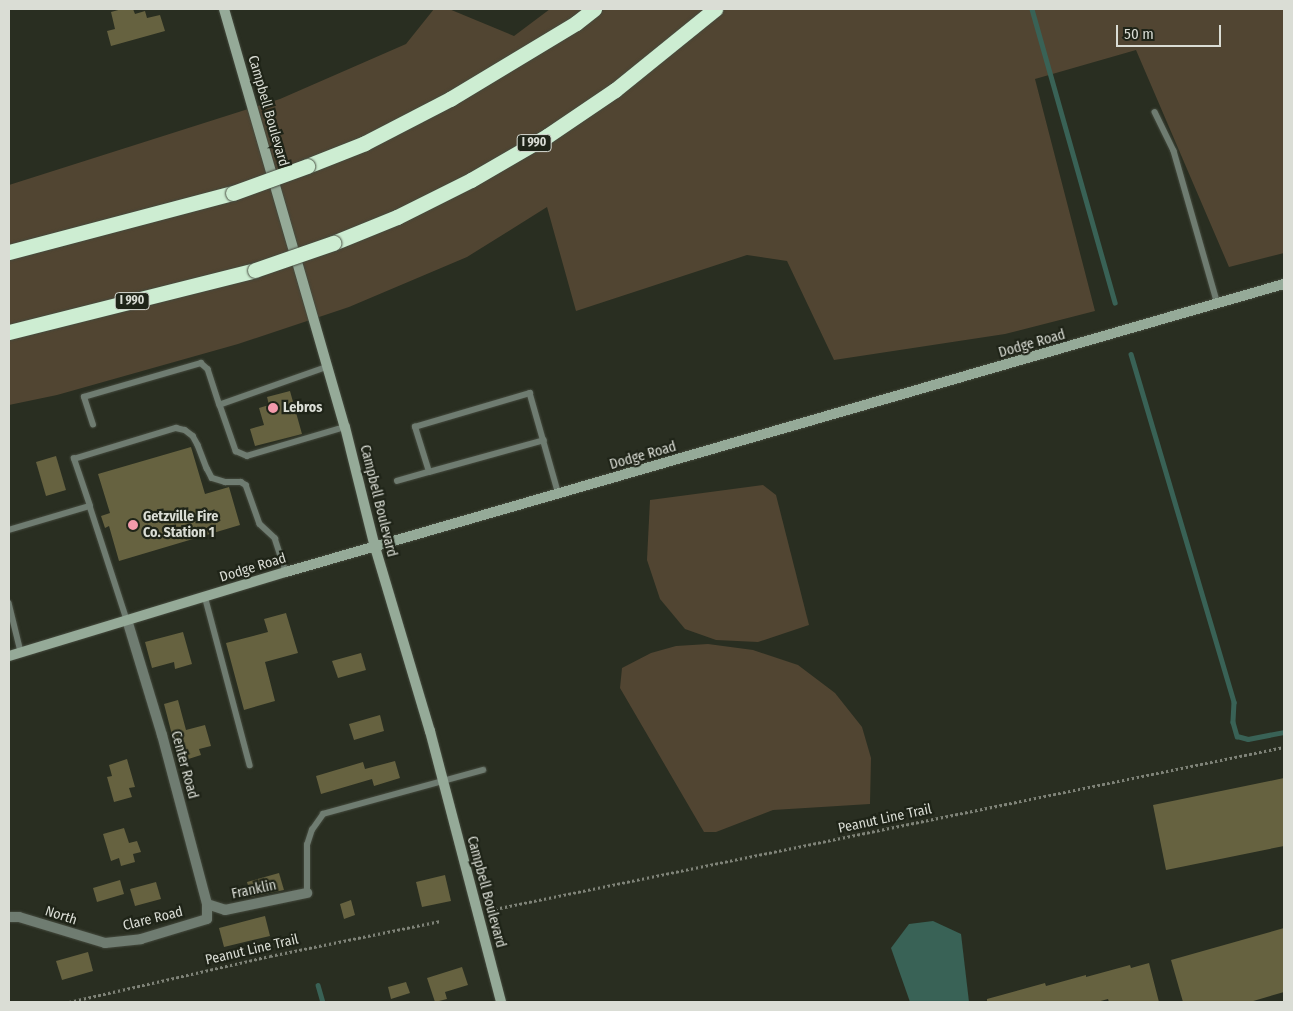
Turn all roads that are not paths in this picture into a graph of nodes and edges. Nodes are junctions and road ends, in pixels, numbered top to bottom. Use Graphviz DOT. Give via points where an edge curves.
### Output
graph roads {
  1 [pos="224,9"];
  2 [pos="594,9"];
  3 [pos="715,9"];
  4 [pos="1154,112"];
  5 [pos="9,252"];
  6 [pos="1284,284"];
  7 [pos="1218,304"];
  8 [pos="9,332"];
  9 [pos="328,367"];
  10 [pos="220,404"];
  11 [pos="93,425"];
  12 [pos="345,427"];
  13 [pos="544,440"];
  14 [pos="429,472"];
  15 [pos="398,481"];
  16 [pos="559,495"];
  17 [pos="90,506"];
  18 [pos="9,530"];
  19 [pos="375,547"];
  20 [pos="286,572"];
  21 [pos="205,596"];
  22 [pos="9,604"];
  23 [pos="127,620"];
  24 [pos="21,652"];
  25 [pos="9,656"];
  26 [pos="250,765"];
  27 [pos="484,770"];
  28 [pos="442,780"];
  29 [pos="307,894"];
  30 [pos="207,904"];
  31 [pos="9,916"];
  32 [pos="207,919"];
  33 [pos="105,944"];
  34 [pos="501,1002"];
  1 -- 9 [label="street, Campbell Boulevard"];
  2 -- 5 [label="highway, bridge" via="450,99 364,143 233,193"];
  3 -- 8 [label="highway, I 990, bridge" via="615,90 547,136 405,213 254,270"];
  4 -- 7 [label="lane" via="1174,151"];
  6 -- 7 [label="street, Dodge Road"];
  7 -- 16 [label="street, Dodge Road"];
  9 -- 10 [label="lane"];
  9 -- 12 [label="street, Campbell Boulevard"];
  10 -- 11 [label="lane" via="208,369 201,363 84,397"];
  10 -- 12 [label="lane" via="236,451 247,456"];
  12 -- 19 [label="street, Campbell Boulevard"];
  13 -- 14 [label="lane"];
  13 -- 14 [label="lane" via="530,392 415,426"];
  13 -- 16 [label="lane"];
  14 -- 15 [label="lane"];
  16 -- 19 [label="street, Dodge Road"];
  17 -- 18 [label="lane"];
  17 -- 20 [label="lane" via="74,459 176,428 184,430 193,436 212,478 246,485 260,524 276,538"];
  17 -- 23 [label="lane"];
  19 -- 20 [label="street, Dodge Road"];
  19 -- 28 [label="street, Campbell Boulevard"];
  20 -- 21 [label="street, Dodge Road"];
  21 -- 23 [label="street, Dodge Road"];
  21 -- 26 [label="lane"];
  22 -- 24 [label="lane"];
  23 -- 24 [label="street, Dodge Road"];
  23 -- 30 [label="street, Center Road" via="162,735"];
  24 -- 25 [label="street, Dodge Road"];
  27 -- 28 [label="lane"];
  28 -- 29 [label="lane" via="323,814 307,845"];
  28 -- 34 [label="street, Campbell Boulevard"];
  29 -- 30 [label="street, Franklin" via="225,910"];
  30 -- 32 [label="street, Center Road"];
  31 -- 33 [label="street, North"];
  32 -- 33 [label="street, Clare Road" via="141,939"];
}
